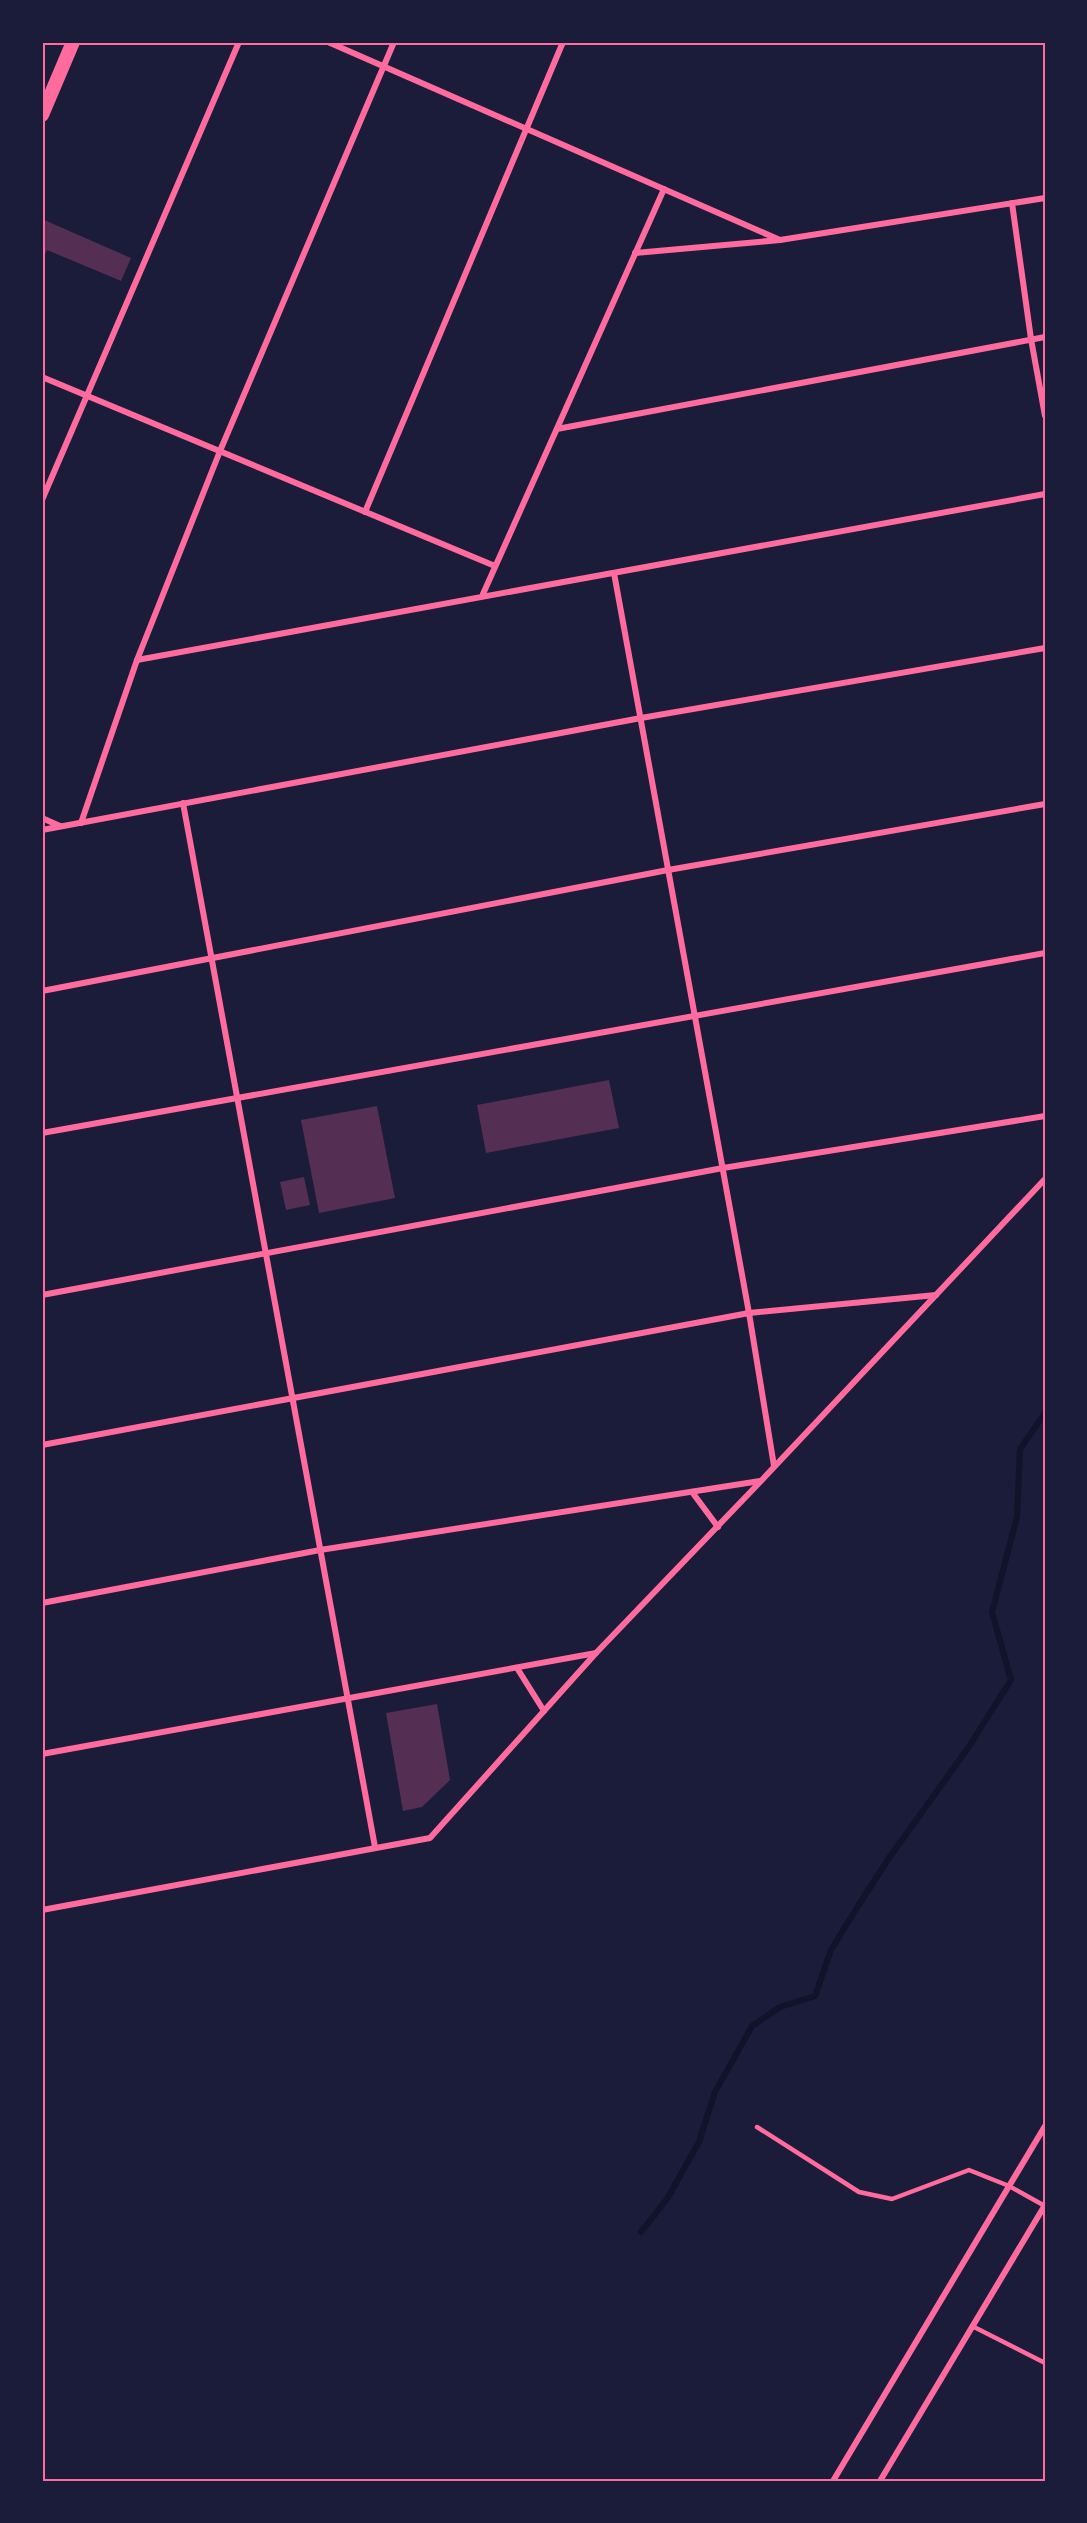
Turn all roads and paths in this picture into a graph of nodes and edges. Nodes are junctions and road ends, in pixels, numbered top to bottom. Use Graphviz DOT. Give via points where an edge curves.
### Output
graph roads {
  1 [pos="73,42"];
  2 [pos="239,42"];
  3 [pos="328,42"];
  4 [pos="394,42"];
  5 [pos="563,42"];
  6 [pos="384,66"];
  7 [pos="42,115"];
  8 [pos="527,129"];
  9 [pos="664,189"];
  10 [pos="1045,198"];
  11 [pos="1012,204"];
  12 [pos="780,240"];
  13 [pos="635,253"];
  14 [pos="1045,337"];
  15 [pos="1031,339"];
  16 [pos="42,377"];
  17 [pos="87,396"];
  18 [pos="1045,416"];
  19 [pos="557,429"];
  20 [pos="220,451"];
  21 [pos="1045,494"];
  22 [pos="42,500"];
  23 [pos="365,512"];
  24 [pos="495,566"];
  25 [pos="614,573"];
  26 [pos="483,594"];
  27 [pos="1045,648"];
  28 [pos="137,660"];
  29 [pos="640,718"];
  30 [pos="183,803"];
  31 [pos="1045,804"];
  32 [pos="42,818"];
  33 [pos="81,823"];
  34 [pos="61,826"];
  35 [pos="42,830"];
  36 [pos="668,870"];
  37 [pos="1045,953"];
  38 [pos="212,958"];
  39 [pos="42,992"];
  40 [pos="695,1016"];
  41 [pos="238,1098"];
  42 [pos="1045,1116"];
  43 [pos="42,1133"];
  44 [pos="723,1168"];
  45 [pos="1045,1179"];
  46 [pos="266,1253"];
  47 [pos="936,1294"];
  48 [pos="42,1295"];
  49 [pos="749,1313"];
  50 [pos="292,1397"];
  51 [pos="42,1445"];
  52 [pos="774,1466"];
  53 [pos="761,1481"];
  54 [pos="693,1492"];
  55 [pos="718,1527"];
  56 [pos="321,1550"];
  57 [pos="42,1603"];
  58 [pos="596,1653"];
  59 [pos="517,1668"];
  60 [pos="348,1699"];
  61 [pos="544,1711"];
  62 [pos="42,1754"];
  63 [pos="375,1847"];
  64 [pos="42,1910"];
  65 [pos="1045,2126"];
  66 [pos="757,2127"];
  67 [pos="1009,2186"];
  68 [pos="1045,2206"];
  69 [pos="972,2326"];
  70 [pos="1045,2363"];
  71 [pos="833,2481"];
  72 [pos="880,2481"];
  1 -- 7 [label="main road"];
  2 -- 17 [label="street"];
  3 -- 6 [label="street"];
  4 -- 6 [label="street"];
  5 -- 8 [label="street"];
  6 -- 8 [label="street"];
  6 -- 20 [label="street"];
  8 -- 9 [label="street"];
  8 -- 23 [label="street"];
  9 -- 12 [label="street"];
  9 -- 13 [label="street"];
  10 -- 11 [label="street"];
  11 -- 12 [label="street"];
  11 -- 15 [label="street"];
  12 -- 13 [label="street"];
  13 -- 19 [label="street"];
  14 -- 15 [label="street"];
  15 -- 18 [label="street"];
  15 -- 19 [label="street"];
  16 -- 17 [label="street"];
  17 -- 20 [label="street"];
  17 -- 22 [label="street"];
  19 -- 24 [label="street"];
  20 -- 23 [label="street"];
  20 -- 28 [label="street"];
  21 -- 25 [label="street"];
  23 -- 24 [label="street"];
  24 -- 26 [label="street"];
  25 -- 26 [label="street"];
  25 -- 29 [label="street"];
  26 -- 28 [label="street"];
  27 -- 29 [label="street"];
  28 -- 33 [label="street"];
  29 -- 30 [label="street"];
  29 -- 36 [label="street"];
  30 -- 33 [label="street"];
  30 -- 38 [label="street"];
  31 -- 36 [label="street"];
  32 -- 34 [label="street"];
  33 -- 34 [label="street"];
  34 -- 35 [label="street"];
  36 -- 38 [label="street"];
  36 -- 40 [label="street"];
  37 -- 40 [label="street"];
  38 -- 39 [label="street"];
  38 -- 41 [label="street"];
  40 -- 41 [label="street"];
  40 -- 44 [label="street"];
  41 -- 43 [label="street"];
  41 -- 46 [label="street"];
  42 -- 44 [label="street"];
  44 -- 46 [label="street"];
  44 -- 49 [label="street"];
  45 -- 47 [label="street"];
  46 -- 48 [label="street"];
  46 -- 50 [label="street"];
  47 -- 49 [label="street"];
  47 -- 52 [label="street"];
  49 -- 50 [label="street"];
  49 -- 52 [label="street"];
  50 -- 51 [label="street"];
  50 -- 56 [label="street"];
  52 -- 53 [label="street"];
  53 -- 54 [label="street"];
  53 -- 55 [label="street"];
  54 -- 55 [label="street"];
  54 -- 56 [label="street"];
  55 -- 58 [label="street"];
  56 -- 57 [label="street"];
  56 -- 60 [label="street"];
  58 -- 59 [label="street"];
  58 -- 61 [label="street"];
  59 -- 60 [label="street"];
  59 -- 61 [label="street"];
  60 -- 62 [label="street"];
  60 -- 63 [label="street"];
  61 -- 63 [label="street" via="430,1838"];
  63 -- 64 [label="street"];
  65 -- 67 [label="street"];
  66 -- 67 [label="lane" via="859,2192 892,2199 969,2170"];
  67 -- 68 [label="lane"];
  67 -- 71 [label="street"];
  68 -- 69 [label="street"];
  69 -- 70 [label="lane"];
  69 -- 72 [label="street"];
}
